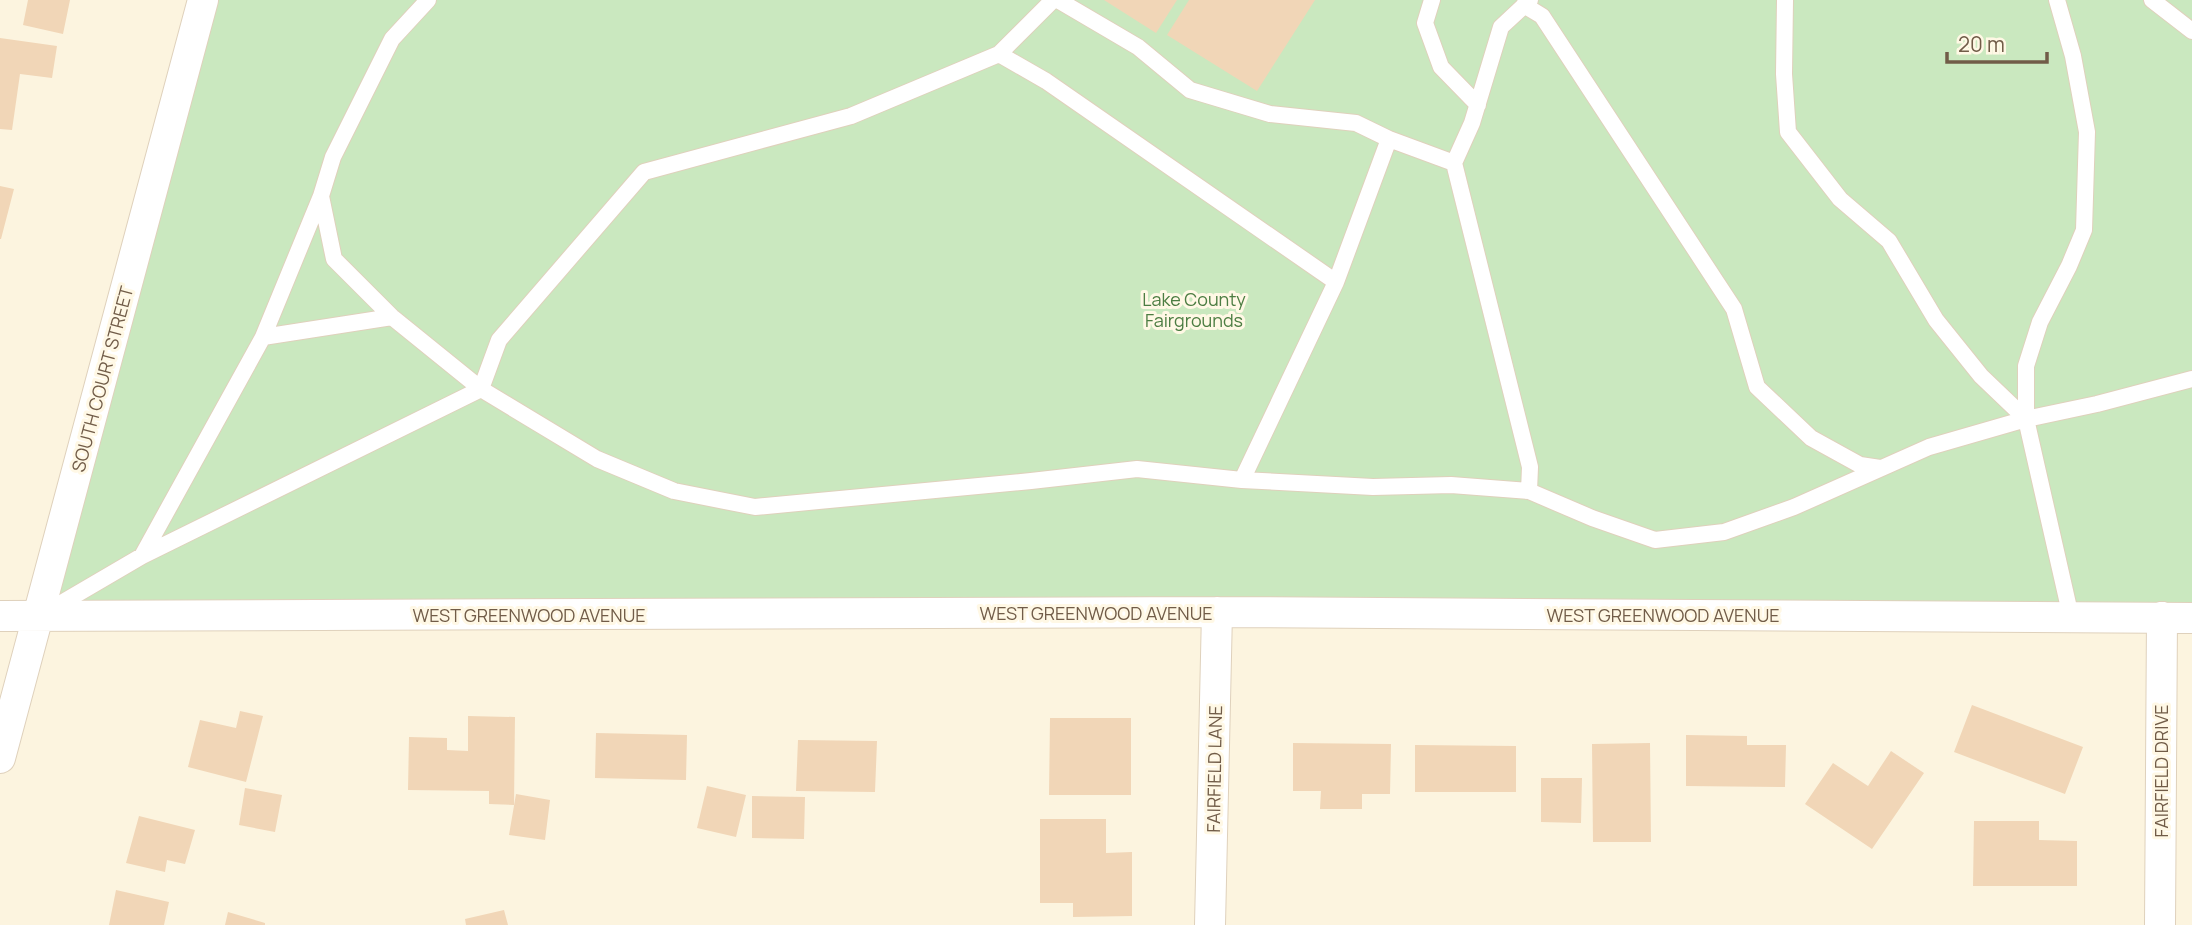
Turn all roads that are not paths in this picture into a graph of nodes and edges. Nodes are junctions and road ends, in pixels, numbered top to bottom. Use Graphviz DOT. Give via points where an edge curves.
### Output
graph roads {
  1 [pos="202,0"];
  2 [pos="428,0"];
  3 [pos="1056,0"];
  4 [pos="1432,0"];
  5 [pos="1785,0"];
  6 [pos="2057,0"];
  7 [pos="2152,0"];
  8 [pos="1527,3"];
  9 [pos="2192,30"];
  10 [pos="999,54"];
  11 [pos="1478,105"];
  12 [pos="1389,139"];
  13 [pos="1454,163"];
  14 [pos="321,196"];
  15 [pos="1336,282"];
  16 [pos="391,317"];
  17 [pos="263,337"];
  18 [pos="2192,379"];
  19 [pos="481,389"];
  20 [pos="2026,419"];
  21 [pos="1881,468"];
  22 [pos="1242,480"];
  23 [pos="1529,491"];
  24 [pos="142,556"];
  25 [pos="1217,612"];
  26 [pos="0,616"];
  27 [pos="39,616"];
  28 [pos="2071,617"];
  29 [pos="2162,617"];
  30 [pos="2192,618"];
  31 [pos="0,758"];
  32 [pos="1210,925"];
  33 [pos="2160,925"];
  1 -- 27 [label="street, SOUTH COURT STREET"];
  2 -- 14 [label="lane" via="391,39 332,157"];
  3 -- 10 [label="lane"];
  3 -- 12 [label="lane" via="1138,47 1190,90 1270,114 1356,123"];
  4 -- 11 [label="lane" via="1425,23 1441,67"];
  5 -- 20 [label="lane" via="1788,132 1840,199 1889,241 1936,320 1981,376"];
  6 -- 20 [label="lane" via="2087,132 2084,230 2036,333 2026,366"];
  7 -- 9 [label="lane"];
  8 -- 11 [label="lane" via="1501,27"];
  8 -- 21 [label="lane" via="1542,16 1734,309 1757,387 1811,438 1860,465"];
  10 -- 15 [label="lane" via="1046,81"];
  10 -- 19 [label="lane" via="851,116 645,172 499,340"];
  11 -- 13 [label="lane"];
  12 -- 13 [label="lane"];
  12 -- 15 [label="lane"];
  13 -- 23 [label="lane" via="1530,467"];
  14 -- 16 [label="lane" via="334,259"];
  14 -- 17 [label="lane"];
  15 -- 22 [label="lane"];
  16 -- 17 [label="lane"];
  16 -- 19 [label="lane"];
  17 -- 24 [label="lane"];
  18 -- 20 [label="lane"];
  19 -- 22 [label="lane" via="623,470 674,491 755,507 1137,468"];
  19 -- 24 [label="lane"];
  20 -- 21 [label="lane" via="1929,447"];
  20 -- 28 [label="lane"];
  21 -- 23 [label="lane" via="1724,532 1655,540"];
  22 -- 23 [label="lane"];
  24 -- 27 [label="lane"];
  25 -- 27 [label="street, WEST GREENWOOD AVENUE"];
  25 -- 28 [label="street, WEST GREENWOOD AVENUE"];
  25 -- 32 [label="street, FAIRFIELD LANE"];
  26 -- 27 [label="street, WEST GREENWOOD AVENUE"];
  27 -- 31 [label="street, SOUTH COURT STREET"];
  28 -- 29 [label="street, WEST GREENWOOD AVENUE"];
  29 -- 30 [label="street, WEST GREENWOOD AVENUE"];
  29 -- 33 [label="street, FAIRFIELD DRIVE"];
}
